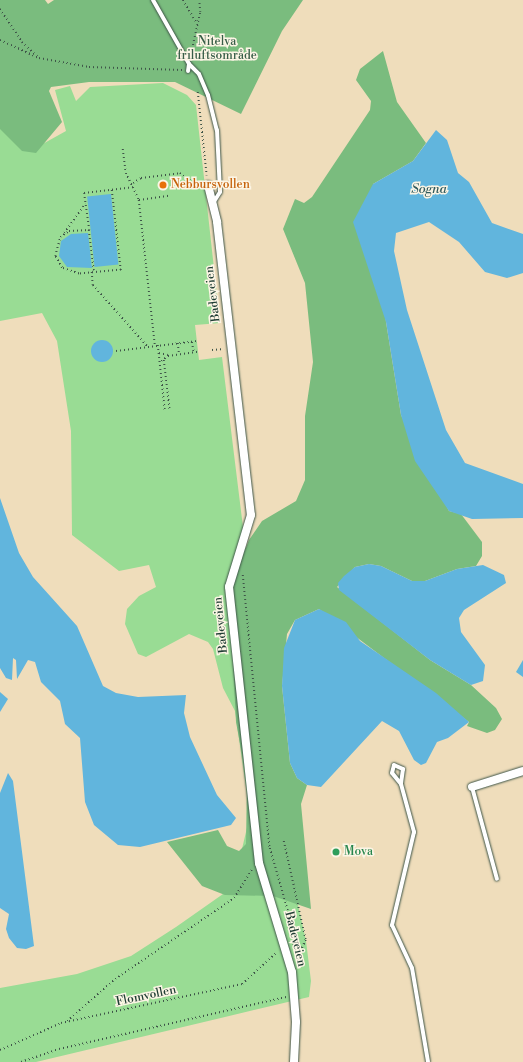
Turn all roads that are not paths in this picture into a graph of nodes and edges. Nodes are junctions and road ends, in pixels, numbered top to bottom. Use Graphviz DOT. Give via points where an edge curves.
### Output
graph roads {
  1 [pos="153,0"];
  2 [pos="189,64"];
  3 [pos="188,71"];
  4 [pos="208,186"];
  5 [pos="212,204"];
  6 [pos="523,771"];
  7 [pos="401,784"];
  8 [pos="472,787"];
  9 [pos="496,879"];
  10 [pos="294,1062"];
  11 [pos="428,1062"];
  1 -- 2 [label="lane"];
  2 -- 3 [label="lane"];
  2 -- 5 [label="lane" via="199,74 208,95 217,130 220,192"];
  4 -- 5 [label="street, Badeveien"];
  5 -- 10 [label="street, Badeveien" via="251,515 229,587 259,863 289,957 293,995"];
  6 -- 8 [label="street"];
  7 -- 11 [label="lane" via="414,832 392,925 412,968"];
  8 -- 9 [label="lane"];
}
